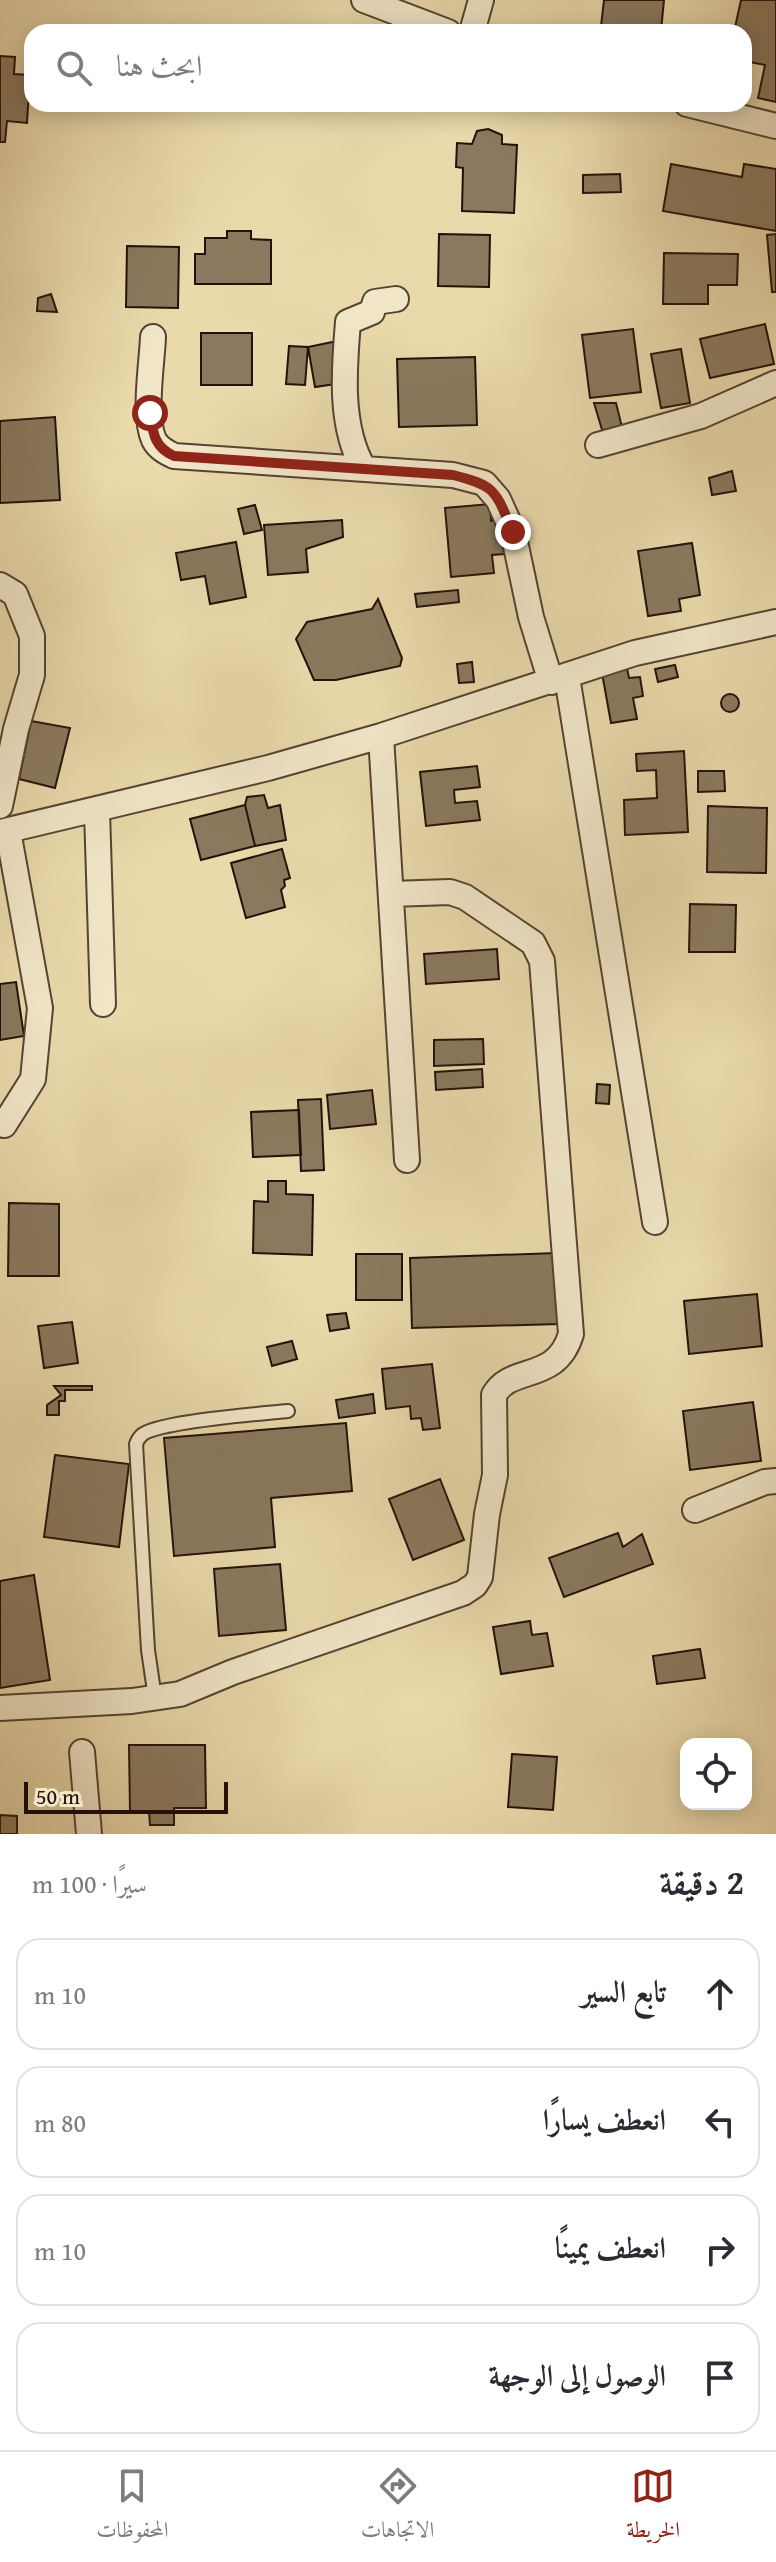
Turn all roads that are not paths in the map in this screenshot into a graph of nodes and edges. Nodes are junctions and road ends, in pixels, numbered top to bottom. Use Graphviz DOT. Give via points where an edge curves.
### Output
graph roads {
  1 [pos="364,0"];
  2 [pos="481,0"];
  3 [pos="427,24"];
  4 [pos="474,24"];
  5 [pos="719,112"];
  6 [pos="776,126"];
  7 [pos="396,299"];
  8 [pos="153,337"];
  9 [pos="776,383"];
  10 [pos="598,445"];
  11 [pos="364,469"];
  12 [pos="0,585"];
  13 [pos="776,622"];
  14 [pos="559,679"];
  15 [pos="381,736"];
  16 [pos="0,806"];
  17 [pos="97,811"];
  18 [pos="4,832"];
  19 [pos="391,894"];
  20 [pos="103,1004"];
  21 [pos="4,1125"];
  22 [pos="407,1160"];
  23 [pos="655,1222"];
  24 [pos="288,1411"];
  25 [pos="776,1481"];
  26 [pos="695,1510"];
  27 [pos="155,1698"];
  28 [pos="0,1708"];
  29 [pos="82,1752"];
  30 [pos="89,1834"];
  1 -- 3 [label="street"];
  2 -- 4 [label="street"];
  5 -- 6 [label="street"];
  7 -- 11 [label="street" via="375,302 372,312 348,322 346,413"];
  8 -- 11 [label="street" via="150,413 154,440 163,451"];
  9 -- 10 [label="street" via="701,416"];
  11 -- 14 [label="street" via="453,475 484,483 513,532 531,617"];
  12 -- 16 [label="street" via="15,594 32,636 32,675"];
  13 -- 14 [label="street" via="635,653"];
  14 -- 15 [label="street"];
  14 -- 23 [label="street"];
  15 -- 17 [label="street"];
  15 -- 19 [label="street"];
  17 -- 18 [label="street"];
  17 -- 20 [label="street"];
  18 -- 21 [label="street" via="40,1008 33,1079"];
  19 -- 22 [label="street"];
  19 -- 27 [label="street" via="450,892 465,897 533,943 541,955 571,1334 552,1364 505,1383 494,1395 494,1484 483,1567 475,1585 180,1694"];
  24 -- 27 [label="lane" via="187,1423 152,1431 136,1444"];
  25 -- 26 [label="street"];
  27 -- 28 [label="street"];
  29 -- 30 [label="street"];
}
